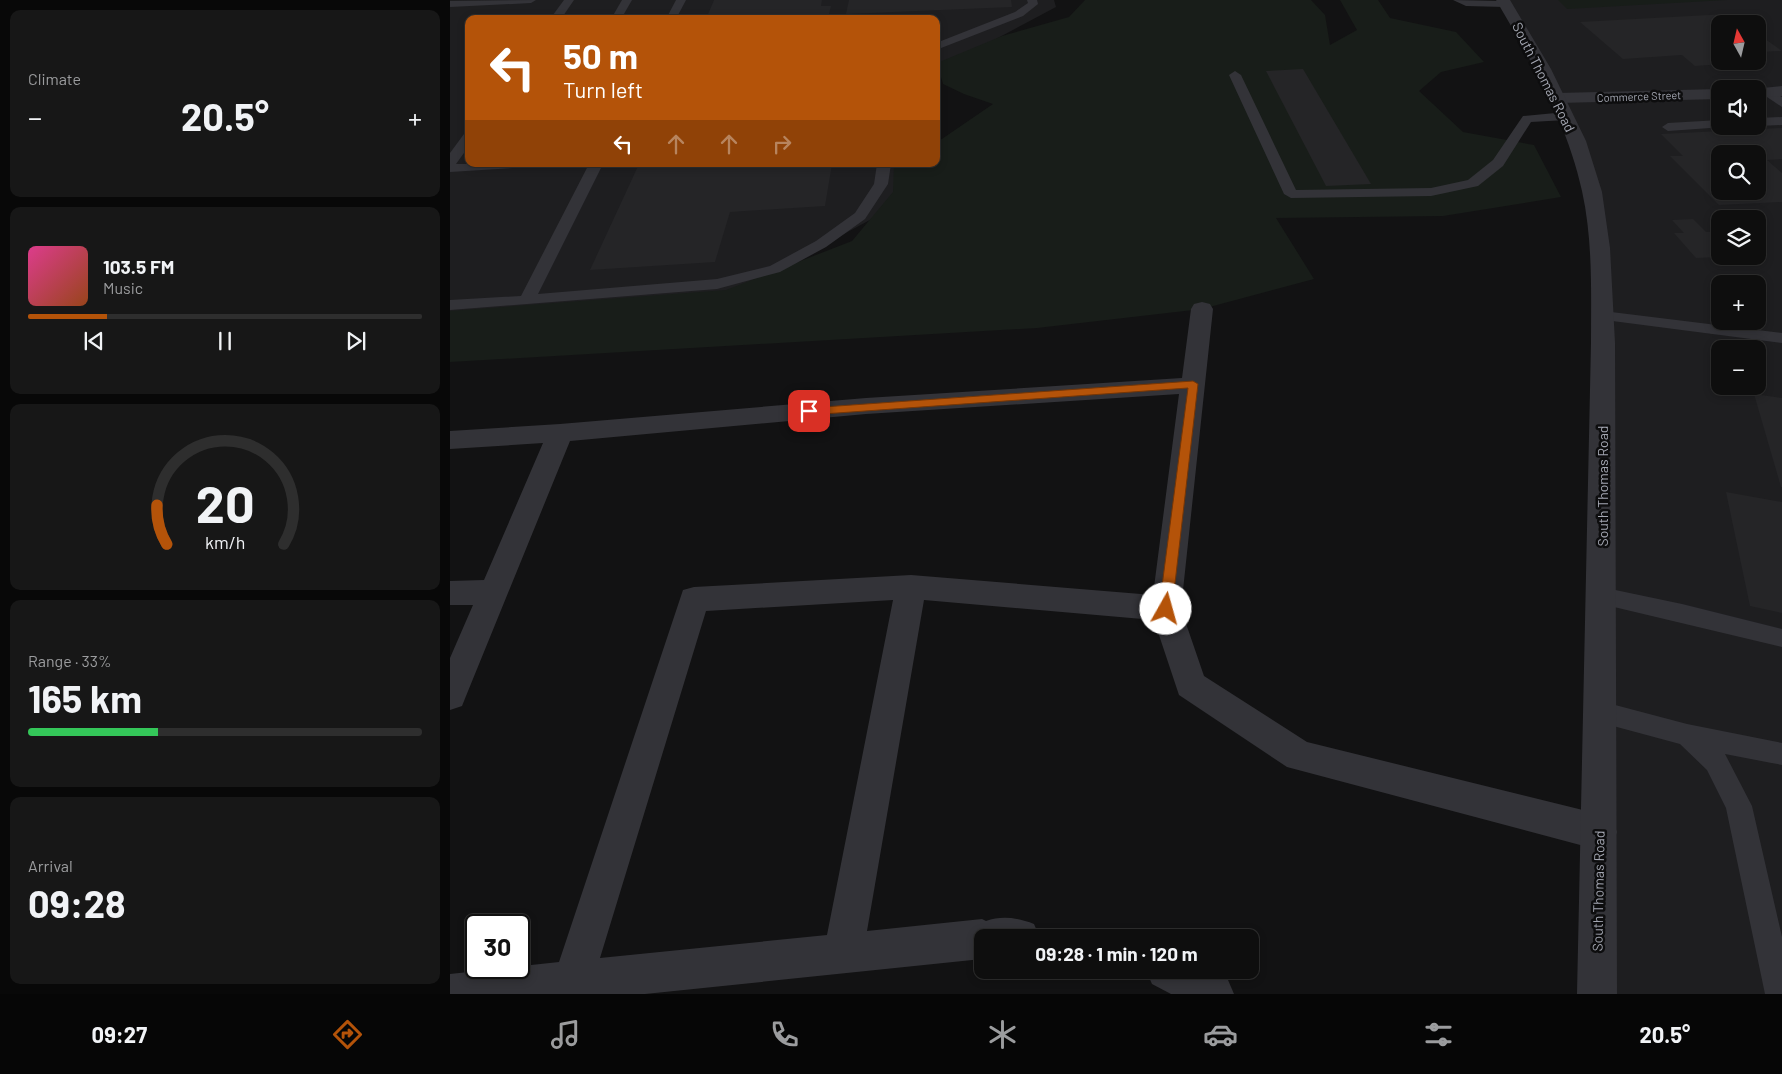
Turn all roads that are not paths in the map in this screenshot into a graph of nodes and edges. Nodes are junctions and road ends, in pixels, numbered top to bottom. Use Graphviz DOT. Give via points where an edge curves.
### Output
graph roads {
  1 [pos="531,0"];
  2 [pos="569,0"];
  3 [pos="627,0"];
  4 [pos="680,0"];
  5 [pos="1032,0"];
  6 [pos="1458,0"];
  7 [pos="1504,2"];
  8 [pos="450,4"];
  9 [pos="558,15"];
  10 [pos="618,15"];
  11 [pos="673,15"];
  12 [pos="940,45"];
  13 [pos="1235,75"];
  14 [pos="1769,92"];
  15 [pos="1711,95"];
  16 [pos="1782,102"];
  17 [pos="1562,107"];
  18 [pos="1782,121"];
  19 [pos="1766,122"];
  20 [pos="1711,125"];
  21 [pos="1668,127"];
  22 [pos="465,141"];
  23 [pos="450,162"];
  24 [pos="466,167"];
  25 [pos="594,167"];
  26 [pos="884,167"];
  27 [pos="450,168"];
  28 [pos="527,300"];
  29 [pos="450,305"];
  30 [pos="1202,310"];
  31 [pos="1603,316"];
  32 [pos="1782,338"];
  33 [pos="1193,384"];
  34 [pos="560,433"];
  35 [pos="450,440"];
  36 [pos="911,587"];
  37 [pos="494,592"];
  38 [pos="450,593"];
  39 [pos="1601,596"];
  40 [pos="1166,609"];
  41 [pos="1782,638"];
  42 [pos="450,696"];
  43 [pos="1600,712"];
  44 [pos="1687,736"];
  45 [pos="1782,754"];
  46 [pos="1599,832"];
  47 [pos="974,939"];
  48 [pos="843,953"];
  49 [pos="1184,979"];
  50 [pos="573,981"];
  51 [pos="450,994"];
  52 [pos="1214,994"];
  53 [pos="1597,994"];
  54 [pos="1780,994"];
  1 -- 8 [label="lane"];
  2 -- 9 [label="lane"];
  3 -- 10 [label="lane"];
  4 -- 11 [label="lane"];
  5 -- 12 [label="lane" via="1033,4 1019,14"];
  6 -- 7 [label="lane" via="1466,3"];
  7 -- 17 [label="street, South Thomas Road"];
  13 -- 17 [label="lane" via="1291,194 1431,192 1473,183 1498,163 1527,120"];
  14 -- 16 [label="lane"];
  15 -- 17 [label="street, Commerce Street"];
  17 -- 31 [label="street, South Thomas Road" via="1592,191 1600,253"];
  18 -- 19 [label="lane"];
  20 -- 21 [label="lane"];
  22 -- 23 [label="lane"];
  24 -- 27 [label="lane"];
  25 -- 28 [label="lane"];
  26 -- 28 [label="lane" via="881,184 860,216 821,244 775,269 717,284"];
  28 -- 29 [label="lane"];
  30 -- 33 [label="street"];
  31 -- 32 [label="lane"];
  31 -- 39 [label="street, South Thomas Road"];
  33 -- 34 [label="street" via="866,406"];
  33 -- 40 [label="street"];
  34 -- 35 [label="street"];
  34 -- 37 [label="street"];
  36 -- 40 [label="street"];
  36 -- 48 [label="street"];
  36 -- 50 [label="street" via="694,599"];
  37 -- 38 [label="street"];
  37 -- 42 [label="street"];
  39 -- 41 [label="lane"];
  39 -- 43 [label="street, South Thomas Road"];
  40 -- 46 [label="street" via="1192,685 1299,756"];
  43 -- 44 [label="lane"];
  43 -- 46 [label="street, South Thomas Road"];
  44 -- 45 [label="lane"];
  44 -- 54 [label="lane" via="1716,762 1739,806"];
  46 -- 53 [label="street, South Thomas Road"];
  47 -- 48 [label="street"];
  48 -- 50 [label="street"];
  49 -- 52 [label="street"];
  50 -- 51 [label="street"];
}
